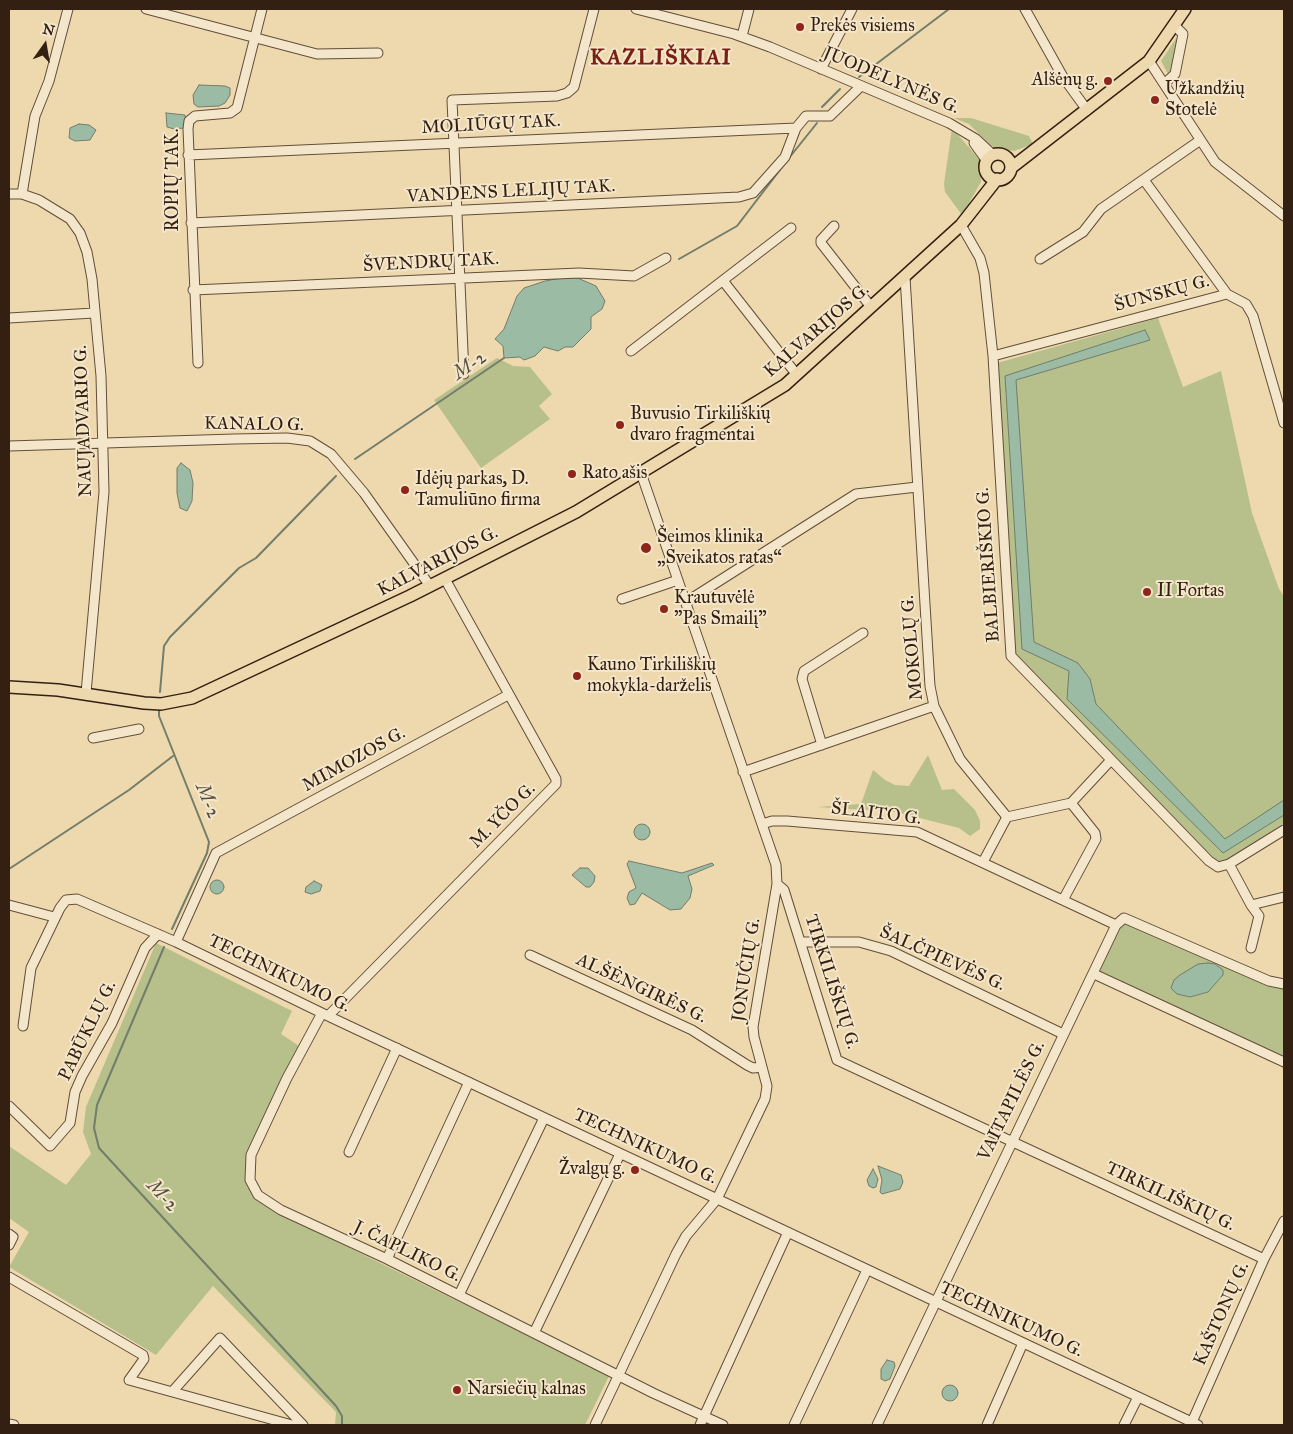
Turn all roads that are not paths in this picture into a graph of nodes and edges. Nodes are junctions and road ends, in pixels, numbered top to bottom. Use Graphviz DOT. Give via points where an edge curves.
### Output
graph roads {
  1 [pos="68,9"];
  2 [pos="146,9"];
  3 [pos="262,9"];
  4 [pos="594,9"];
  5 [pos="636,9"];
  6 [pos="749,9"];
  7 [pos="852,9"];
  8 [pos="1025,9"];
  9 [pos="1185,9"];
  10 [pos="1175,26"];
  11 [pos="742,36"];
  12 [pos="255,37"];
  13 [pos="378,53"];
  14 [pos="1149,61"];
  15 [pos="821,69"];
  16 [pos="1165,83"];
  17 [pos="860,87"];
  18 [pos="1087,110"];
  19 [pos="796,128"];
  20 [pos="1199,141"];
  21 [pos="453,143"];
  22 [pos="188,155"];
  23 [pos="990,158"];
  24 [pos="1009,163"];
  25 [pos="987,173"];
  26 [pos="997,180"];
  27 [pos="1144,180"];
  28 [pos="9,194"];
  29 [pos="22,194"];
  30 [pos="456,211"];
  31 [pos="973,212"];
  32 [pos="1284,216"];
  33 [pos="191,223"];
  34 [pos="961,225"];
  35 [pos="834,226"];
  36 [pos="791,228"];
  37 [pos="666,258"];
  38 [pos="1040,258"];
  39 [pos="905,277"];
  40 [pos="459,278"];
  41 [pos="724,282"];
  42 [pos="193,290"];
  43 [pos="1227,294"];
  44 [pos="871,307"];
  45 [pos="94,314"];
  46 [pos="9,318"];
  47 [pos="631,351"];
  48 [pos="992,356"];
  49 [pos="198,363"];
  50 [pos="464,374"];
  51 [pos="797,375"];
  52 [pos="1284,423"];
  53 [pos="102,442"];
  54 [pos="9,446"];
  55 [pos="641,473"];
  56 [pos="917,487"];
  57 [pos="445,579"];
  58 [pos="678,580"];
  59 [pos="430,586"];
  60 [pos="622,599"];
  61 [pos="686,602"];
  62 [pos="863,633"];
  63 [pos="9,687"];
  64 [pos="86,694"];
  65 [pos="508,695"];
  66 [pos="934,706"];
  67 [pos="140,729"];
  68 [pos="93,738"];
  69 [pos="822,745"];
  70 [pos="1111,760"];
  71 [pos="743,772"];
  72 [pos="1071,803"];
  73 [pos="1007,817"];
  74 [pos="762,824"];
  75 [pos="1284,830"];
  76 [pos="983,862"];
  77 [pos="1229,864"];
  78 [pos="777,884"];
  79 [pos="1284,897"];
  80 [pos="1064,900"];
  81 [pos="9,905"];
  82 [pos="1251,905"];
  83 [pos="54,917"];
  84 [pos="1116,925"];
  85 [pos="158,934"];
  86 [pos="176,942"];
  87 [pos="801,942"];
  88 [pos="1252,948"];
  89 [pos="530,955"];
  90 [pos="1094,974"];
  91 [pos="1284,984"];
  92 [pos="325,1015"];
  93 [pos="23,1026"];
  94 [pos="1064,1034"];
  95 [pos="397,1048"];
  96 [pos="1284,1062"];
  97 [pos="762,1067"];
  98 [pos="470,1082"];
  99 [pos="9,1106"];
  100 [pos="544,1118"];
  101 [pos="1011,1140"];
  102 [pos="349,1152"];
  103 [pos="620,1154"];
  104 [pos="717,1199"];
  105 [pos="1284,1221"];
  106 [pos="788,1232"];
  107 [pos="9,1234"];
  108 [pos="9,1245"];
  109 [pos="387,1259"];
  110 [pos="1264,1259"];
  111 [pos="867,1270"];
  112 [pos="9,1276"];
  113 [pos="459,1295"];
  114 [pos="934,1302"];
  115 [pos="534,1333"];
  116 [pos="1024,1343"];
  117 [pos="618,1376"];
  118 [pos="172,1392"];
  119 [pos="1138,1397"];
  120 [pos="702,1421"];
  121 [pos="9,1424"];
  122 [pos="1195,1424"];
  123 [pos="14,1425"];
  124 [pos="292,1425"];
  125 [pos="303,1425"];
  126 [pos="595,1425"];
  127 [pos="722,1425"];
  128 [pos="794,1425"];
  129 [pos="877,1425"];
  130 [pos="987,1425"];
  131 [pos="1124,1425"];
  1 -- 29 [label="street" via="49,81 35,116"];
  2 -- 12 [label="street"];
  3 -- 12 [label="street, ROPIŲ TAK."];
  4 -- 21 [label="street" via="574,87 557,96 452,100"];
  5 -- 11 [label="street, JUODELYNĖS G."];
  6 -- 11 [label="street"];
  7 -- 15 [label="street"];
  8 -- 18 [label="street"];
  9 -- 10 [label="main road"];
  10 -- 14 [label="main road"];
  10 -- 16 [label="street" via="1183,34 1175,74"];
  11 -- 15 [label="street, JUODELYNĖS G."];
  12 -- 13 [label="street" via="317,54"];
  12 -- 22 [label="street, ROPIŲ TAK." via="237,108 230,113 195,116 190,121"];
  14 -- 16 [label="street"];
  14 -- 18 [label="main road"];
  15 -- 17 [label="street, JUODELYNĖS G."];
  16 -- 20 [label="street"];
  17 -- 19 [label="street" via="830,116 806,116"];
  17 -- 23 [label="street, JUODELYNĖS G." via="963,130"];
  18 -- 24 [label="main road" via="1044,145"];
  19 -- 21 [label="street, MOLIŪGŲ TAK."];
  19 -- 30 [label="street, VANDENS LELIJŲ TAK." via="785,157 753,193 739,197"];
  20 -- 27 [label="street"];
  20 -- 32 [label="street" via="1217,164"];
  21 -- 22 [label="street, MOLIŪGŲ TAK."];
  21 -- 30 [label="street"];
  22 -- 33 [label="street, ROPIŲ TAK."];
  23 -- 24 [label="main road" via="1001,154"];
  23 -- 25 [label="main road"];
  24 -- 26 [label="main road" via="1005,178"];
  25 -- 26 [label="main road"];
  25 -- 31 [label="main road, KALVARIJOS G."];
  26 -- 31 [label="main road, KALVARIJOS G."];
  27 -- 38 [label="street" via="1101,209 1083,232"];
  27 -- 43 [label="street"];
  28 -- 29 [label="street, NAUJADVARIO G."];
  29 -- 45 [label="street, NAUJADVARIO G." via="61,211 80,233 87,252"];
  30 -- 33 [label="street, VANDENS LELIJŲ TAK."];
  30 -- 40 [label="street"];
  31 -- 34 [label="main road, KALVARIJOS G."];
  33 -- 42 [label="street, ROPIŲ TAK."];
  34 -- 39 [label="main road, KALVARIJOS G."];
  34 -- 48 [label="street, BALBIERIŠKIO G." via="980,258"];
  35 -- 44 [label="street" via="821,243"];
  36 -- 41 [label="street"];
  37 -- 40 [label="street, ŠVENDRŲ TAK." via="634,276 579,273"];
  39 -- 44 [label="main road, KALVARIJOS G."];
  39 -- 56 [label="street, MOKOLŲ G."];
  40 -- 42 [label="street, ŠVENDRŲ TAK."];
  40 -- 50 [label="street"];
  41 -- 47 [label="street"];
  41 -- 51 [label="street"];
  42 -- 49 [label="street, ROPIŲ TAK."];
  43 -- 48 [label="street, ŠUNSKŲ G."];
  43 -- 52 [label="street, ŠUNSKŲ G." via="1246,304 1253,316"];
  44 -- 51 [label="main road, KALVARIJOS G."];
  45 -- 46 [label="street"];
  45 -- 53 [label="street, NAUJADVARIO G." via="101,376"];
  48 -- 70 [label="street, BALBIERIŠKIO G." via="1011,656"];
  51 -- 55 [label="main road, KALVARIJOS G."];
  53 -- 54 [label="street, KANALO G."];
  53 -- 59 [label="street, KANALO G." via="288,438 319,444 364,493"];
  53 -- 64 [label="street, NAUJADVARIO G." via="103,519"];
  55 -- 57 [label="main road, KALVARIJOS G." via="576,512"];
  55 -- 58 [label="street, TIRKILIŠKIŲ G."];
  56 -- 61 [label="street" via="856,494"];
  56 -- 66 [label="street, MOKOLŲ G."];
  57 -- 59 [label="main road, KALVARIJOS G."];
  57 -- 65 [label="street, M. YČO G."];
  58 -- 60 [label="street"];
  58 -- 61 [label="street, TIRKILIŠKIŲ G."];
  59 -- 64 [label="main road, KALVARIJOS G." via="192,698 161,704"];
  61 -- 71 [label="street, TIRKILIŠKIŲ G."];
  62 -- 69 [label="street" via="804,671 802,679"];
  63 -- 64 [label="main road, KALVARIJOS G."];
  65 -- 86 [label="street, MIMOZOS G." via="216,853"];
  65 -- 92 [label="street, M. YČO G." via="556,779 554,788"];
  66 -- 69 [label="street"];
  66 -- 73 [label="street, MOKOLŲ G." via="960,759"];
  67 -- 68 [label="street"];
  69 -- 71 [label="street"];
  70 -- 72 [label="street"];
  70 -- 77 [label="street, BALBIERIŠKIO G." via="1209,861 1218,868"];
  71 -- 74 [label="street, TIRKILIŠKIŲ G."];
  72 -- 73 [label="street"];
  72 -- 80 [label="street" via="1096,839"];
  73 -- 76 [label="street"];
  74 -- 76 [label="street, ŠLAITO G." via="787,821 917,832"];
  74 -- 78 [label="street, TIRKILIŠKIŲ G." via="776,865"];
  75 -- 77 [label="street"];
  76 -- 80 [label="street, ŠLAITO G."];
  77 -- 82 [label="street"];
  78 -- 87 [label="street, TIRKILIŠKIŲ G." via="784,890"];
  78 -- 97 [label="street, JONUČIŲ G." via="754,1027"];
  79 -- 82 [label="street"];
  80 -- 84 [label="street"];
  81 -- 83 [label="street"];
  82 -- 88 [label="street" via="1259,916"];
  83 -- 85 [label="street, TECHNIKUMO G." via="66,900 77,899"];
  83 -- 93 [label="street" via="31,968"];
  84 -- 90 [label="street, VAITAPILĖS G."];
  84 -- 91 [label="street, VAITAPILĖS G." via="1124,918 1269,981"];
  85 -- 86 [label="street, TECHNIKUMO G."];
  85 -- 99 [label="street, PABŪKLŲ G." via="145,948 112,1023 82,1076 75,1092 70,1123 50,1146"];
  86 -- 92 [label="street, TECHNIKUMO G."];
  87 -- 94 [label="street, ŠALČPIEVĖS G." via="859,942 892,952"];
  87 -- 101 [label="street, TIRKILIŠKIŲ G." via="837,1060"];
  89 -- 97 [label="street, ALŠĖNGIRĖS G." via="692,1030 747,1066"];
  90 -- 94 [label="street, VAITAPILĖS G."];
  90 -- 96 [label="street"];
  92 -- 95 [label="street, TECHNIKUMO G."];
  92 -- 109 [label="street, J. ČAPLIKO G." via="287,1078 251,1155 250,1180 266,1202"];
  94 -- 101 [label="street, VAITAPILĖS G."];
  95 -- 98 [label="street, TECHNIKUMO G."];
  95 -- 102 [label="street"];
  97 -- 104 [label="street, JONUČIŲ G." via="767,1086 764,1099"];
  98 -- 100 [label="street, TECHNIKUMO G."];
  98 -- 109 [label="street"];
  100 -- 103 [label="street, TECHNIKUMO G."];
  100 -- 113 [label="street"];
  101 -- 110 [label="street, TIRKILIŠKIŲ G."];
  101 -- 114 [label="street, VAITAPILĖS G."];
  103 -- 104 [label="street, TECHNIKUMO G."];
  103 -- 115 [label="street"];
  104 -- 106 [label="street, TECHNIKUMO G."];
  104 -- 117 [label="street, JONUČIŲ G." via="686,1236"];
  105 -- 110 [label="street, KAŠTONŲ G."];
  106 -- 111 [label="street, TECHNIKUMO G."];
  106 -- 120 [label="street"];
  107 -- 108 [label="street" via="14,1237"];
  109 -- 113 [label="street, J. ČAPLIKO G."];
  110 -- 122 [label="street, KAŠTONŲ G."];
  111 -- 114 [label="street, TECHNIKUMO G."];
  111 -- 128 [label="street"];
  112 -- 118 [label="street" via="143,1355 144,1359 129,1380"];
  113 -- 115 [label="street, J. ČAPLIKO G."];
  114 -- 116 [label="street, TECHNIKUMO G."];
  114 -- 129 [label="street, VAITAPILĖS G."];
  115 -- 117 [label="street, J. ČAPLIKO G."];
  116 -- 119 [label="street, TECHNIKUMO G."];
  116 -- 130 [label="street"];
  117 -- 120 [label="street, J. ČAPLIKO G."];
  117 -- 126 [label="street, JONUČIŲ G."];
  118 -- 124 [label="street"];
  118 -- 125 [label="street" via="220,1338"];
  119 -- 122 [label="street, TECHNIKUMO G."];
  119 -- 131 [label="street"];
  120 -- 127 [label="street, J. ČAPLIKO G."];
  121 -- 123 [label="street"];
}
